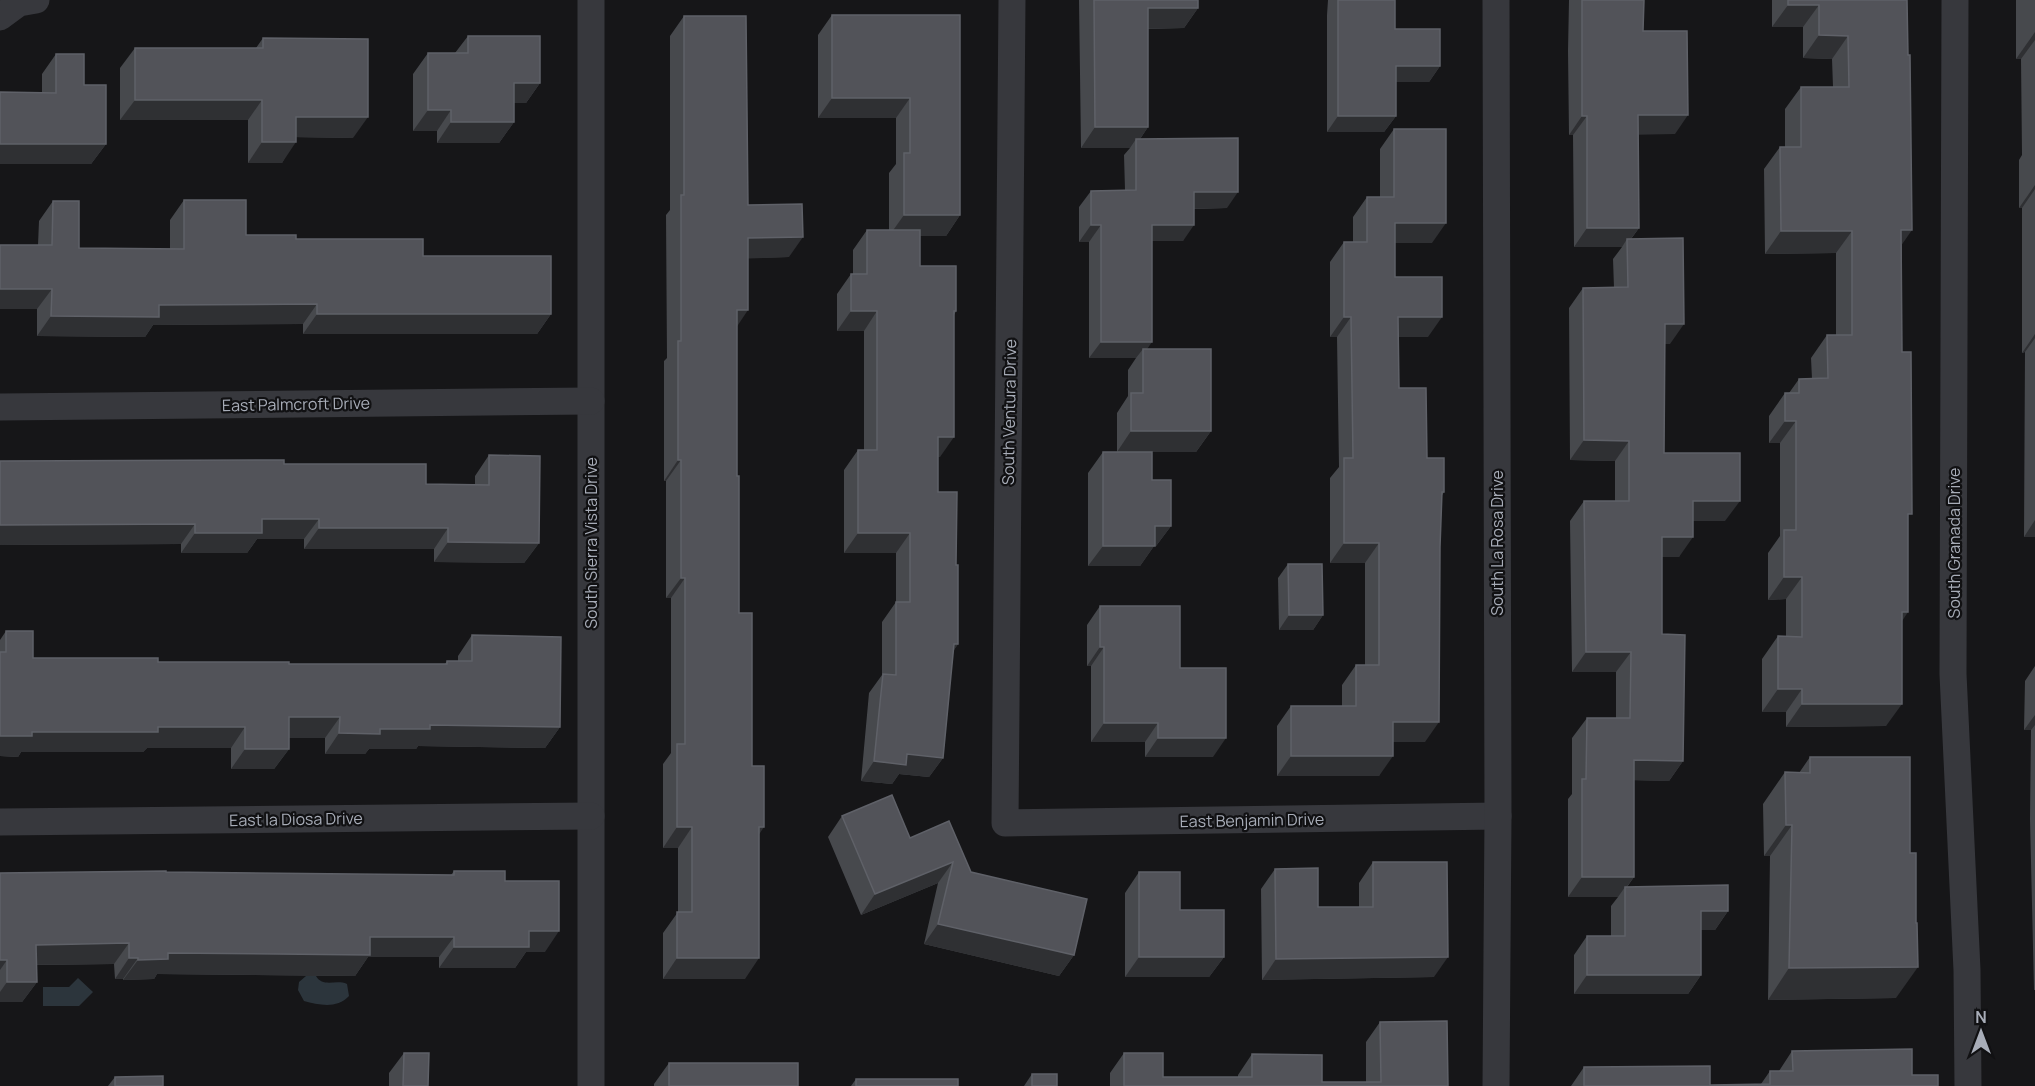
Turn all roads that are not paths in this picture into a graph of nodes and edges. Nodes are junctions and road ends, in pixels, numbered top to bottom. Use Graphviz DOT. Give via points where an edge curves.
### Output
graph roads {
  1 [pos="36,0"];
  2 [pos="591,0"];
  3 [pos="1012,0"];
  4 [pos="1496,0"];
  5 [pos="1954,0"];
  6 [pos="0,17"];
  7 [pos="591,401"];
  8 [pos="0,407"];
  9 [pos="591,816"];
  10 [pos="1498,816"];
  11 [pos="0,822"];
  12 [pos="1005,824"];
  13 [pos="591,1086"];
  14 [pos="1496,1086"];
  15 [pos="1968,1086"];
  1 -- 6 [label="street" via="19,3"];
  2 -- 7 [label="street, South Sierra Vista Drive"];
  3 -- 12 [label="street, South Ventura Drive"];
  4 -- 10 [label="street, South La Rosa Drive"];
  5 -- 15 [label="street, South Granada Drive" via="1953,674 1967,970"];
  7 -- 8 [label="street, East Palmcroft Drive"];
  7 -- 9 [label="street, South Sierra Vista Drive"];
  9 -- 11 [label="street, East la Diosa Drive"];
  9 -- 13 [label="street, South Sierra Vista Drive"];
  10 -- 12 [label="street, East Benjamin Drive"];
  10 -- 14 [label="street, South La Rosa Drive"];
}
